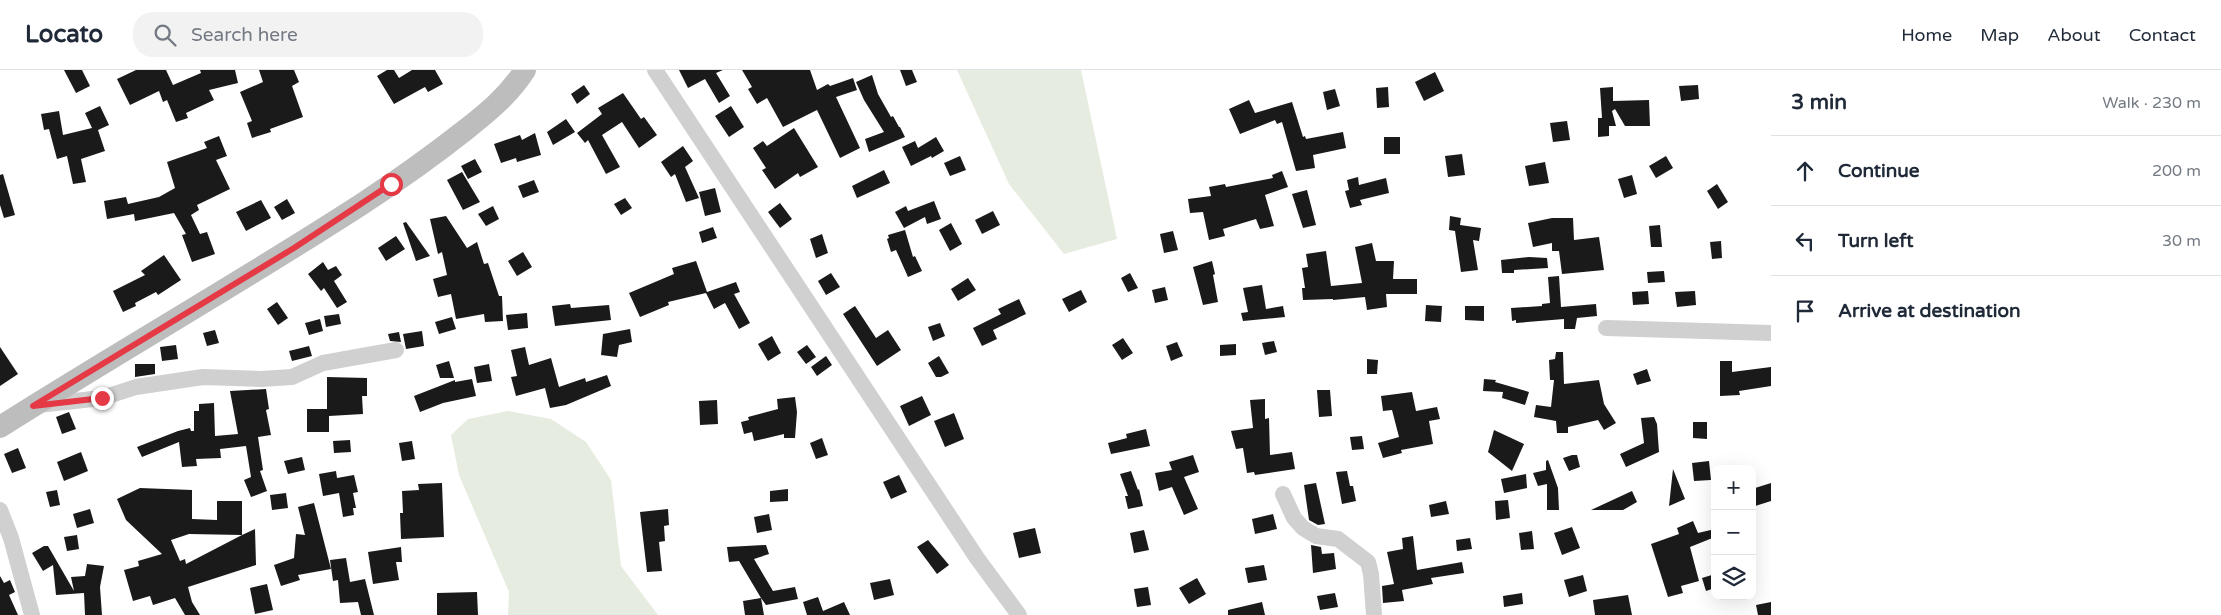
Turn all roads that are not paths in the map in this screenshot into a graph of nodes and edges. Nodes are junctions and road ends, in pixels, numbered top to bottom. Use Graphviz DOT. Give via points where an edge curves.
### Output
graph roads {
  1 [pos="525,70"];
  2 [pos="655,70"];
  3 [pos="1606,328"];
  4 [pos="1771,333"];
  5 [pos="396,350"];
  6 [pos="33,406"];
  7 [pos="0,427"];
  8 [pos="1283,494"];
  9 [pos="0,510"];
  10 [pos="32,615"];
  11 [pos="1019,615"];
  12 [pos="1374,615"];
  1 -- 6 [label="street" via="493,108 391,184 286,253"];
  2 -- 11 [label="street" via="977,558"];
  3 -- 4 [label="street"];
  5 -- 6 [label="street" via="330,361 292,377 202,377 136,387 102,398"];
  6 -- 7 [label="street"];
  8 -- 12 [label="street" via="1294,518 1303,528 1316,536 1338,539 1368,562"];
  9 -- 10 [label="street"];
}
